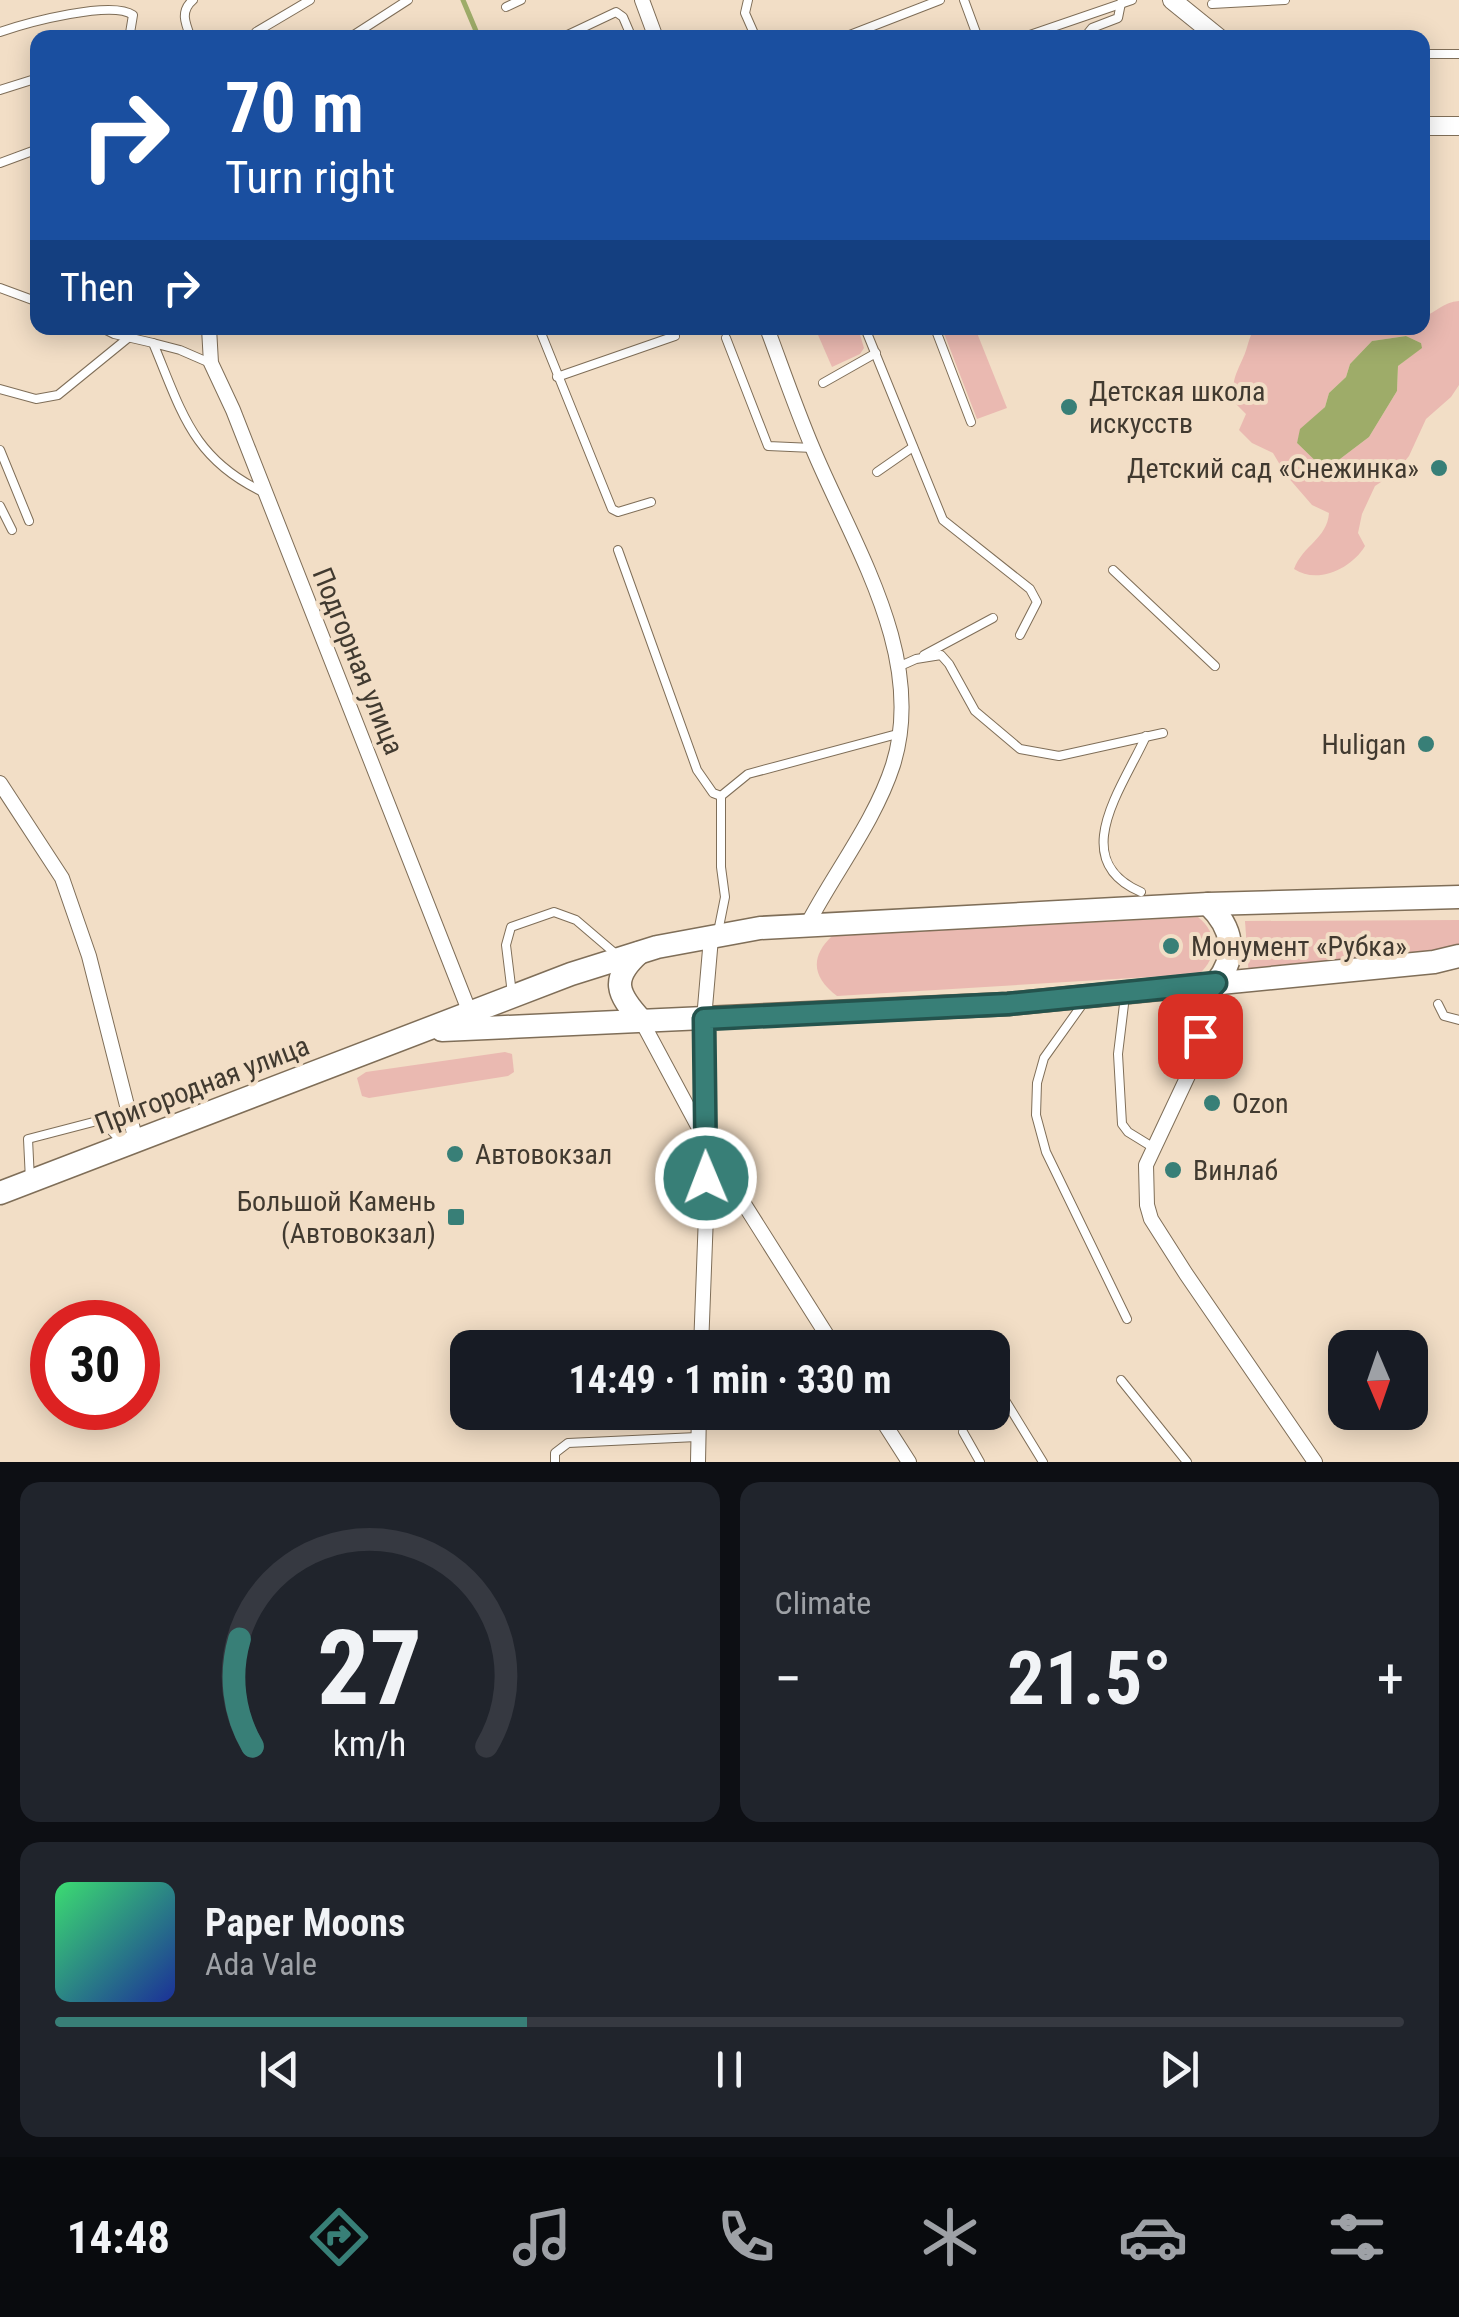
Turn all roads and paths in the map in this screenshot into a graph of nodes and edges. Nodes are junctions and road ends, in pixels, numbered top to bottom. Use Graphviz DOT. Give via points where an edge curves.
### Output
graph roads {
  1 [pos="193,0"];
  2 [pos="310,0"];
  3 [pos="408,0"];
  4 [pos="520,0"];
  5 [pos="642,0"];
  6 [pos="748,0"];
  7 [pos="940,0"];
  8 [pos="964,0"];
  9 [pos="1132,0"];
  10 [pos="1172,0"];
  11 [pos="1284,0"];
  12 [pos="1102,4"];
  13 [pos="1121,4"];
  14 [pos="1212,4"];
  15 [pos="506,6"];
  16 [pos="130,30"];
  17 [pos="188,30"];
  18 [pos="259,30"];
  19 [pos="361,30"];
  20 [pos="579,30"];
  21 [pos="629,30"];
  22 [pos="653,30"];
  23 [pos="752,30"];
  24 [pos="863,30"];
  25 [pos="975,30"];
  26 [pos="1041,30"];
  27 [pos="1090,30"];
  28 [pos="1209,30"];
  29 [pos="0,32"];
  30 [pos="1430,54"];
  31 [pos="1459,54"];
  32 [pos="30,81"];
  33 [pos="0,90"];
  34 [pos="1430,126"];
  35 [pos="1459,126"];
  36 [pos="30,152"];
  37 [pos="0,163"];
  38 [pos="0,288"];
  39 [pos="30,299"];
  40 [pos="120,335"];
  41 [pos="208,335"];
  42 [pos="542,335"];
  43 [pos="771,335"];
  44 [pos="868,335"];
  45 [pos="938,335"];
  46 [pos="675,336"];
  47 [pos="128,338"];
  48 [pos="726,338"];
  49 [pos="153,343"];
  50 [pos="876,353"];
  51 [pos="210,363"];
  52 [pos="557,377"];
  53 [pos="823,382"];
  54 [pos="0,389"];
  55 [pos="971,422"];
  56 [pos="913,447"];
  57 [pos="813,448"];
  58 [pos="0,450"];
  59 [pos="877,472"];
  60 [pos="265,493"];
  61 [pos="651,502"];
  62 [pos="0,506"];
  63 [pos="29,521"];
  64 [pos="12,530"];
  65 [pos="618,550"];
  66 [pos="1112,570"];
  67 [pos="993,618"];
  68 [pos="1020,635"];
  69 [pos="916,659"];
  70 [pos="1215,666"];
  71 [pos="898,667"];
  72 [pos="1163,732"];
  73 [pos="901,733"];
  74 [pos="1146,736"];
  75 [pos="0,783"];
  76 [pos="721,796"];
  77 [pos="1140,892"];
  78 [pos="1459,897"];
  79 [pos="1208,904"];
  80 [pos="807,926"];
  81 [pos="714,937"];
  82 [pos="630,955"];
  83 [pos="1459,956"];
  84 [pos="1216,983"];
  85 [pos="1125,992"];
  86 [pos="513,996"];
  87 [pos="1088,996"];
  88 [pos="1438,1004"];
  89 [pos="470,1012"];
  90 [pos="704,1019"];
  91 [pos="641,1020"];
  92 [pos="1459,1020"];
  93 [pos="424,1031"];
  94 [pos="705,1140"];
  95 [pos="131,1143"];
  96 [pos="1154,1148"];
  97 [pos="30,1182"];
  98 [pos="0,1194"];
  99 [pos="1127,1319"];
  100 [pos="701,1330"];
  101 [pos="824,1330"];
  102 [pos="1121,1380"];
  103 [pos="1010,1408"];
  104 [pos="699,1430"];
  105 [pos="888,1430"];
  106 [pos="963,1432"];
  107 [pos="699,1437"];
  108 [pos="555,1462"];
  109 [pos="698,1462"];
  110 [pos="909,1462"];
  111 [pos="980,1462"];
  112 [pos="1042,1462"];
  113 [pos="1187,1462"];
  114 [pos="1315,1462"];
  1 -- 17 [label="lane" via="184,20"];
  2 -- 18 [label="lane"];
  3 -- 19 [label="lane"];
  4 -- 15 [label="lane"];
  5 -- 22 [label="street"];
  6 -- 23 [label="lane"];
  7 -- 24 [label="lane"];
  8 -- 25 [label="lane"];
  9 -- 13 [label="lane"];
  10 -- 28 [label="street"];
  11 -- 14 [label="lane"];
  12 -- 13 [label="lane"];
  12 -- 26 [label="lane"];
  13 -- 27 [label="lane" via="1118,18"];
  16 -- 29 [label="lane" via="133,15 110,2"];
  20 -- 21 [label="lane" via="616,12"];
  30 -- 31 [label="lane"];
  32 -- 33 [label="lane"];
  34 -- 35 [label="street"];
  36 -- 37 [label="lane"];
  38 -- 39 [label="lane"];
  40 -- 47 [label="lane"];
  41 -- 51 [label="street, Подгорная улица"];
  42 -- 52 [label="lane"];
  43 -- 57 [label="street"];
  44 -- 50 [label="lane"];
  45 -- 55 [label="lane"];
  46 -- 52 [label="lane"];
  47 -- 49 [label="lane"];
  47 -- 54 [label="lane" via="58,395 36,400"];
  48 -- 57 [label="lane" via="768,446"];
  49 -- 51 [label="lane"];
  49 -- 60 [label="lane" via="204,452"];
  50 -- 53 [label="lane"];
  50 -- 56 [label="lane"];
  51 -- 60 [label="street, Подгорная улица" via="262,468"];
  52 -- 61 [label="lane" via="612,509"];
  56 -- 59 [label="lane"];
  56 -- 68 [label="lane" via="943,520 1030,589 1037,602"];
  57 -- 71 [label="street" via="875,587"];
  58 -- 63 [label="lane"];
  60 -- 89 [label="street, Подгорная улица"];
  62 -- 64 [label="lane"];
  65 -- 76 [label="lane" via="697,770"];
  66 -- 70 [label="lane"];
  67 -- 69 [label="lane"];
  69 -- 71 [label="lane"];
  69 -- 74 [label="lane" via="941,656 975,711 1020,748 1059,756"];
  71 -- 73 [label="street"];
  72 -- 74 [label="lane"];
  73 -- 76 [label="lane" via="748,774"];
  73 -- 80 [label="street" via="882,793 831,871"];
  74 -- 77 [label="lane" via="1102,837 1107,868"];
  75 -- 95 [label="street" via="62,878 88,956"];
  76 -- 81 [label="lane" via="725,897"];
  78 -- 79 [label="main road, Пригородная улица"];
  79 -- 80 [label="main road, Пригородная улица"];
  79 -- 84 [label="main road" via="1231,938 1229,960"];
  80 -- 81 [label="main road, Пригородная улица"];
  81 -- 82 [label="main road, Пригородная улица"];
  81 -- 90 [label="street"];
  82 -- 86 [label="main road, Пригородная улица"];
  82 -- 86 [label="lane" via="554,912 507,935"];
  82 -- 91 [label="main road" via="620,982 622,999"];
  83 -- 84 [label="main road"];
  84 -- 85 [label="main road"];
  84 -- 96 [label="street" via="1197,1003 1202,1046"];
  85 -- 87 [label="main road"];
  85 -- 96 [label="lane" via="1118,1054 1122,1124"];
  86 -- 89 [label="main road, Пригородная улица"];
  87 -- 90 [label="main road"];
  87 -- 99 [label="lane" via="1044,1058 1036,1116 1046,1152"];
  88 -- 92 [label="lane" via="1444,1016"];
  89 -- 93 [label="main road, Пригородная улица"];
  90 -- 91 [label="main road"];
  90 -- 94 [label="street"];
  91 -- 93 [label="main road"];
  91 -- 94 [label="street"];
  93 -- 95 [label="main road, Пригородная улица"];
  94 -- 100 [label="street"];
  94 -- 101 [label="street"];
  95 -- 97 [label="main road, Пригородная улица"];
  95 -- 97 [label="lane" via="101,1120 28,1139"];
  96 -- 114 [label="street" via="1144,1178 1151,1219"];
  97 -- 98 [label="main road, Пригородная улица"];
  102 -- 113 [label="lane"];
  103 -- 112 [label="lane"];
  104 -- 107 [label="street"];
  105 -- 110 [label="street"];
  106 -- 111 [label="lane"];
  107 -- 108 [label="lane" via="568,1443"];
  107 -- 109 [label="street"];
}
